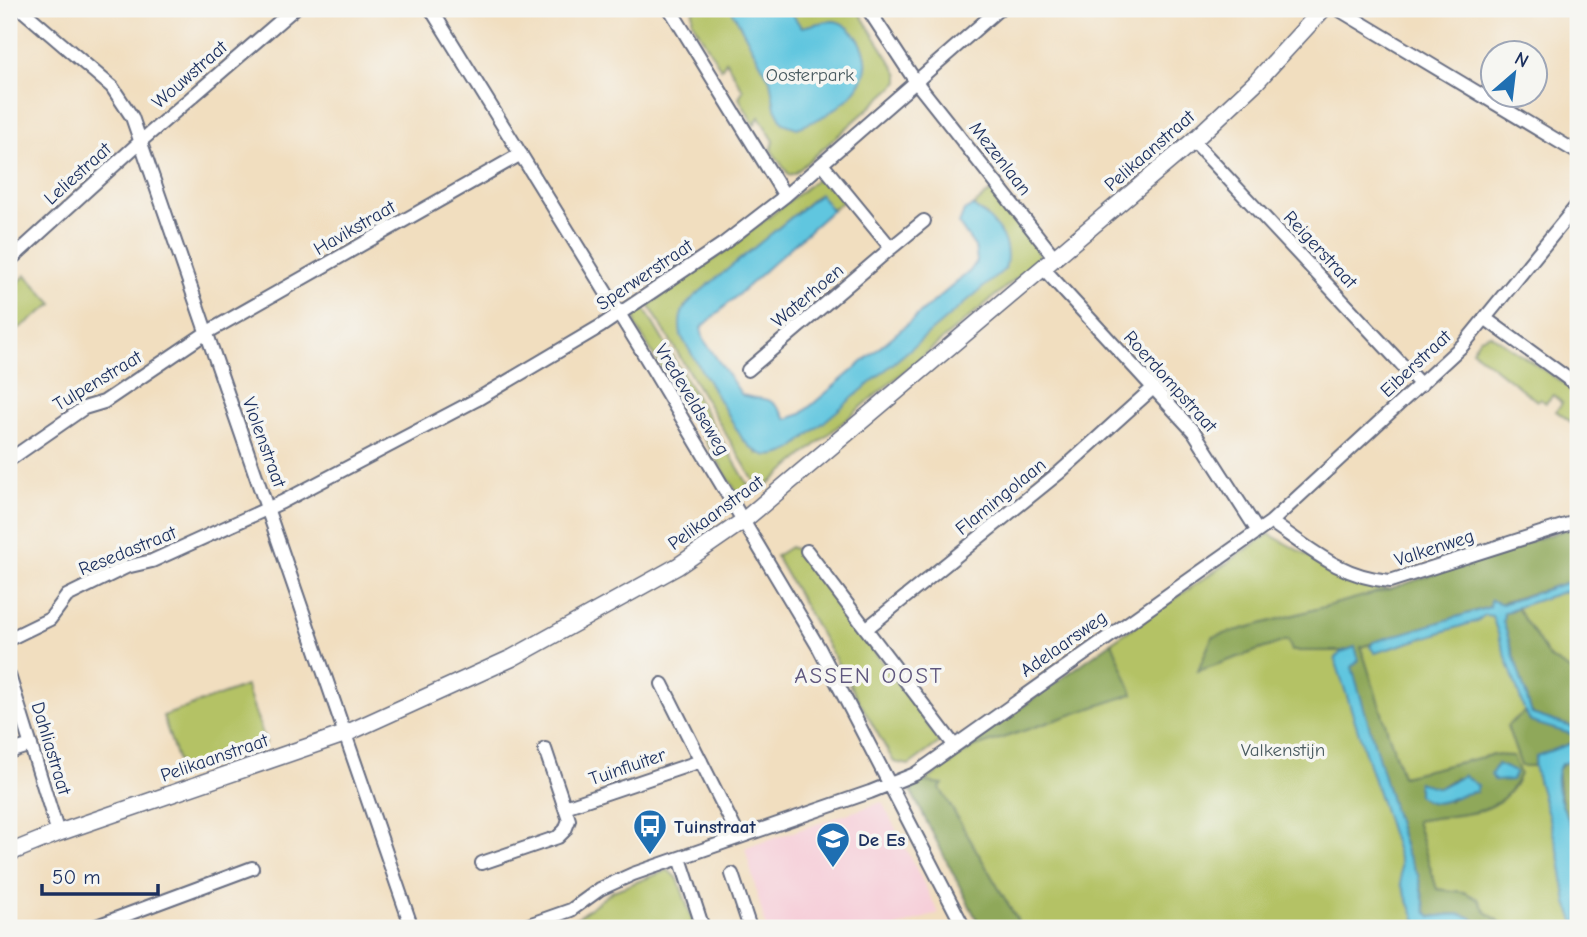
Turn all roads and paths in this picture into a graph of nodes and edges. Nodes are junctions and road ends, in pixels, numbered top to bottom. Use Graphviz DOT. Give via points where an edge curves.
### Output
graph roads {
  1 [pos="21,9"];
  2 [pos="294,9"];
  3 [pos="431,9"];
  4 [pos="670,9"];
  5 [pos="868,9"];
  6 [pos="999,9"];
  7 [pos="1323,9"];
  8 [pos="1338,9"];
  9 [pos="916,82"];
  10 [pos="141,141"];
  11 [pos="1193,141"];
  12 [pos="1578,153"];
  13 [pos="521,154"];
  14 [pos="821,164"];
  15 [pos="785,196"];
  16 [pos="1578,204"];
  17 [pos="924,221"];
  18 [pos="891,248"];
  19 [pos="9,261"];
  20 [pos="1049,263"];
  21 [pos="619,314"];
  22 [pos="1486,319"];
  23 [pos="206,333"];
  24 [pos="748,370"];
  25 [pos="1422,384"];
  26 [pos="1578,386"];
  27 [pos="1153,388"];
  28 [pos="9,460"];
  29 [pos="268,506"];
  30 [pos="743,521"];
  31 [pos="1271,522"];
  32 [pos="1578,522"];
  33 [pos="1257,530"];
  34 [pos="807,551"];
  35 [pos="866,629"];
  36 [pos="9,639"];
  37 [pos="9,675"];
  38 [pos="662,684"];
  39 [pos="345,734"];
  40 [pos="31,745"];
  41 [pos="954,746"];
  42 [pos="545,750"];
  43 [pos="9,752"];
  44 [pos="701,761"];
  45 [pos="890,785"];
  46 [pos="565,807"];
  47 [pos="58,833"];
  48 [pos="739,837"];
  49 [pos="9,853"];
  50 [pos="680,858"];
  51 [pos="482,863"];
  52 [pos="252,868"];
  53 [pos="732,874"];
  54 [pos="90,928"];
  55 [pos="412,928"];
  56 [pos="520,928"];
  57 [pos="703,928"];
  58 [pos="750,928"];
  59 [pos="964,928"];
  1 -- 10 [label="street, Violenstraat" via="118,94"];
  2 -- 10 [label="street, Wouwstraat"];
  3 -- 13 [label="street, Vredeveldseweg"];
  4 -- 15 [label="street"];
  5 -- 9 [label="street"];
  6 -- 9 [label="street, Sperwerstraat"];
  7 -- 11 [label="street, Pelikaanstraat"];
  8 -- 12 [label="street"];
  9 -- 14 [label="street, Sperwerstraat"];
  9 -- 20 [label="street, Mezenlaan"];
  10 -- 19 [label="street, Leliestraat"];
  10 -- 23 [label="street, Violenstraat"];
  11 -- 20 [label="street, Pelikaanstraat"];
  11 -- 25 [label="street, Reigerstraat"];
  13 -- 21 [label="street, Vredeveldseweg"];
  13 -- 23 [label="street, Havikstraat"];
  14 -- 15 [label="street, Sperwerstraat"];
  14 -- 18 [label="street"];
  15 -- 21 [label="street, Sperwerstraat"];
  16 -- 22 [label="street, Eiberstraat"];
  17 -- 18 [label="street, Waterhoen"];
  18 -- 24 [label="street, Waterhoen"];
  20 -- 27 [label="street, Roerdompstraat"];
  20 -- 30 [label="street, Pelikaanstraat"];
  21 -- 29 [label="street, Sperwerstraat" via="452,413"];
  21 -- 30 [label="street, Vredeveldseweg"];
  22 -- 25 [label="street, Eiberstraat"];
  22 -- 26 [label="street"];
  23 -- 28 [label="street, Tulpenstraat"];
  23 -- 29 [label="street, Violenstraat"];
  25 -- 31 [label="street, Eiberstraat"];
  27 -- 33 [label="street, Roerdompstraat" via="1194,432"];
  27 -- 35 [label="street, Flamingolaan" via="1060,472"];
  29 -- 36 [label="street, Resedastraat" via="67,596 50,619"];
  29 -- 39 [label="street, Violenstraat"];
  30 -- 39 [label="street, Pelikaanstraat" via="678,566 571,628 446,691"];
  30 -- 45 [label="street, Vredeveldseweg" via="819,648"];
  31 -- 32 [label="street, Valkenweg" via="1344,572 1390,581"];
  31 -- 33 [label="street, Eiberstraat"];
  33 -- 41 [label="street, Adelaarsweg"];
  34 -- 35 [label="street"];
  35 -- 41 [label="street"];
  37 -- 40 [label="street, Dahliastraat"];
  38 -- 44 [label="street, Tuinfluiter"];
  39 -- 47 [label="street, Pelikaanstraat"];
  39 -- 55 [label="street, Violenstraat"];
  40 -- 43 [label="street"];
  40 -- 47 [label="street, Dahliastraat"];
  41 -- 45 [label="street, Adelaarsweg" via="915,774"];
  42 -- 46 [label="street"];
  44 -- 46 [label="street, Tuinfluiter"];
  44 -- 48 [label="street, Tuinfluiter"];
  45 -- 48 [label="street"];
  45 -- 59 [label="street, Vredeveldseweg"];
  46 -- 51 [label="street" via="569,820 558,837"];
  47 -- 49 [label="street, Pelikaanstraat"];
  48 -- 50 [label="street"];
  50 -- 56 [label="street" via="611,883 571,910"];
  50 -- 57 [label="street"];
  52 -- 54 [label="street"];
  53 -- 58 [label="street"];
}
